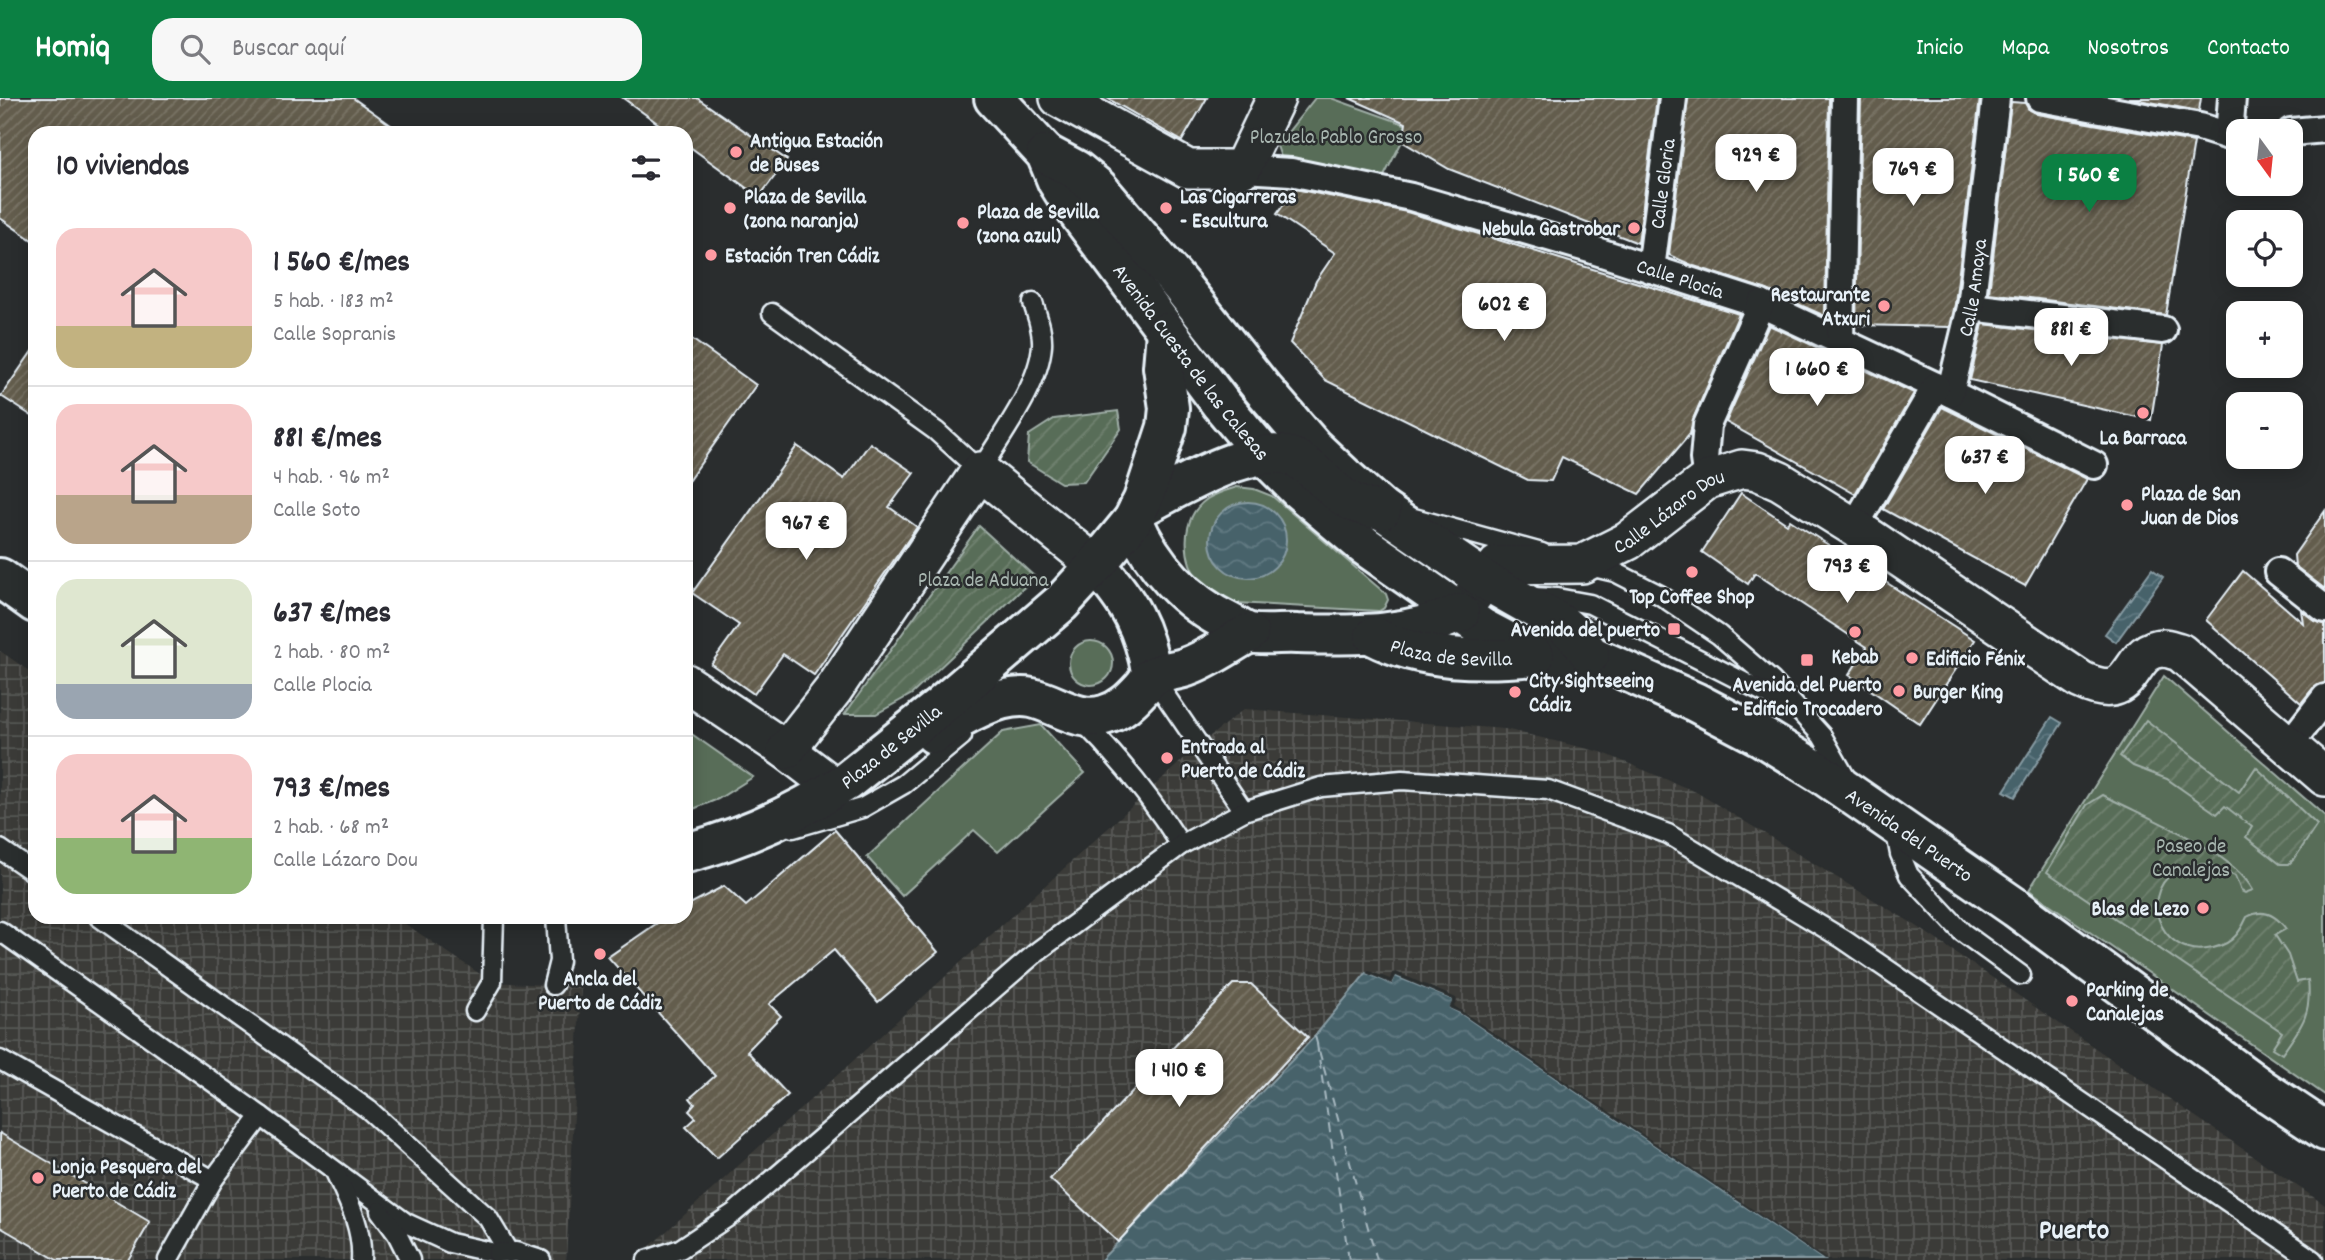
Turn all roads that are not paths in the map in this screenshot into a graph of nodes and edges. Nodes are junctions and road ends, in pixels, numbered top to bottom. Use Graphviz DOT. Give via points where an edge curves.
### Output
graph roads {
  1 [pos="994,98"];
  2 [pos="1059,98"];
  3 [pos="1276,98"];
  4 [pos="1673,98"];
  5 [pos="1845,98"];
  6 [pos="1996,98"];
  7 [pos="2040,98"];
  8 [pos="2232,98"];
  9 [pos="2233,119"];
  10 [pos="2325,129"];
  11 [pos="2303,131"];
  12 [pos="2226,134"];
  13 [pos="1046,154"];
  14 [pos="1242,169"];
  15 [pos="1651,269"];
  16 [pos="1033,303"];
  17 [pos="1761,304"];
  18 [pos="1971,307"];
  19 [pos="772,313"];
  20 [pos="2163,330"];
  21 [pos="1166,332"];
  22 [pos="1840,341"];
  23 [pos="1943,389"];
  24 [pos="1264,455"];
  25 [pos="2094,466"];
  26 [pos="980,471"];
  27 [pos="1707,480"];
  28 [pos="1382,510"];
  29 [pos="1136,514"];
  30 [pos="1854,527"];
  31 [pos="1582,564"];
  32 [pos="1096,565"];
  33 [pos="2278,572"];
  34 [pos="0,578"];
  35 [pos="1500,589"];
  36 [pos="28,598"];
  37 [pos="2325,609"];
  38 [pos="1460,613"];
  39 [pos="1043,618"];
  40 [pos="1249,633"];
  41 [pos="1372,635"];
  42 [pos="1590,655"];
  43 [pos="1535,656"];
  44 [pos="1152,676"];
  45 [pos="693,688"];
  46 [pos="2325,698"];
  47 [pos="1012,699"];
  48 [pos="1797,708"];
  49 [pos="1063,710"];
  50 [pos="2288,746"];
  51 [pos="786,750"];
  52 [pos="2325,777"];
  53 [pos="841,785"];
  54 [pos="1859,801"];
  55 [pos="1244,811"];
  56 [pos="1894,825"];
  57 [pos="737,837"];
  58 [pos="1181,845"];
  59 [pos="0,849"];
  60 [pos="693,851"];
  61 [pos="28,868"];
  62 [pos="109,924"];
  63 [pos="494,924"];
  64 [pos="556,924"];
  65 [pos="0,931"];
  66 [pos="2021,975"];
  67 [pos="553,985"];
  68 [pos="475,1012"];
  69 [pos="0,1060"];
  70 [pos="261,1116"];
  71 [pos="2325,1131"];
  72 [pos="333,1169"];
  73 [pos="213,1180"];
  74 [pos="370,1197"];
  75 [pos="502,1253"];
  76 [pos="675,1254"];
  77 [pos="168,1260"];
  78 [pos="362,1260"];
  79 [pos="410,1260"];
  80 [pos="472,1260"];
  81 [pos="541,1260"];
  82 [pos="647,1260"];
  83 [pos="2313,1260"];
  1 -- 13 [label="street, Avenida Cuesta de las Calesas"];
  2 -- 14 [label="street" via="1188,169"];
  3 -- 14 [label="street"];
  4 -- 15 [label="street, Calle Gloria"];
  5 -- 22 [label="street"];
  6 -- 18 [label="street, Calle Amaya"];
  7 -- 12 [label="street"];
  8 -- 9 [label="street"];
  10 -- 11 [label="street"];
  13 -- 21 [label="street, Avenida Cuesta de las Calesas" via="1070,202"];
  13 -- 28 [label="street, Avenida Cuesta de las Calesas" via="1098,188 1312,446"];
  14 -- 15 [label="street, Calle Plocia" via="1291,172 1411,197"];
  15 -- 17 [label="street, Calle Plocia"];
  16 -- 26 [label="lane" via="1040,323 1040,361"];
  17 -- 22 [label="street, Calle Plocia"];
  17 -- 27 [label="street" via="1707,425"];
  18 -- 20 [label="street"];
  18 -- 23 [label="street, Calle Amaya"];
  19 -- 26 [label="lane" via="936,431"];
  21 -- 24 [label="street, Avenida Cuesta de las Calesas"];
  21 -- 29 [label="street, Plaza de Sevilla" via="1167,427"];
  22 -- 23 [label="street, Calle Plocia"];
  23 -- 25 [label="street, Calle Plocia"];
  23 -- 30 [label="street, Calle Amaya"];
  24 -- 28 [label="street, Avenida Cuesta de las Calesas" via="1284,453 1300,460 1353,504"];
  24 -- 29 [label="street, Plaza de Sevilla" via="1218,468"];
  24 -- 38 [label="street, Plaza de Sevilla" via="1365,547"];
  26 -- 32 [label="street"];
  26 -- 51 [label="street" via="834,689"];
  27 -- 30 [label="street, Calle Lázaro Dou" via="1742,469 1757,471"];
  27 -- 31 [label="street, Calle Lázaro Dou" via="1628,541"];
  28 -- 31 [label="lane"];
  28 -- 35 [label="street, Avenida Cuesta de las Calesas"];
  29 -- 32 [label="street, Plaza de Sevilla"];
  29 -- 40 [label="street, Plaza de Sevilla" via="1140,537 1177,586 1209,613"];
  30 -- 50 [label="street, Calle Lázaro Dou" via="2098,689 2122,684 2147,653 2163,648 2180,652"];
  31 -- 35 [label="street, Calle Lázaro Dou" via="1497,565"];
  31 -- 48 [label="lane" via="1615,572 1670,601 1719,635"];
  32 -- 39 [label="street, Plaza de Sevilla"];
  32 -- 44 [label="street" via="1136,619"];
  33 -- 37 [label="street"];
  34 -- 36 [label="street"];
  35 -- 38 [label="street"];
  35 -- 42 [label="street, Avenida Cuesta de las Calesas" via="1562,624"];
  35 -- 48 [label="lane" via="1590,604"];
  38 -- 41 [label="street, Plaza de Sevilla" via="1407,630"];
  38 -- 43 [label="street, Avenida del Puerto"];
  39 -- 49 [label="street, Plaza de Sevilla" via="1032,664 1037,686"];
  39 -- 53 [label="street, Plaza de Sevilla"];
  40 -- 41 [label="street, Plaza de Sevilla"];
  40 -- 44 [label="street" via="1200,662"];
  41 -- 43 [label="street, Plaza de Sevilla" via="1395,648 1420,654 1500,659"];
  42 -- 43 [label="street, Avenida del Puerto" via="1565,659"];
  42 -- 54 [label="street, Avenida del Puerto" via="1762,737"];
  44 -- 49 [label="street, Plaza de Sevilla" via="1117,710 1093,717"];
  44 -- 55 [label="lane"];
  45 -- 51 [label="street"];
  46 -- 50 [label="street"];
  47 -- 49 [label="street, Plaza de Sevilla" via="1034,699"];
  47 -- 53 [label="street, Plaza de Sevilla" via="954,721 883,770"];
  47 -- 57 [label="lane" via="904,784 862,808 795,828"];
  48 -- 54 [label="lane" via="1822,736"];
  49 -- 58 [label="lane" via="1108,747"];
  50 -- 52 [label="street, Calle Lázaro Dou"];
  51 -- 53 [label="street"];
  53 -- 57 [label="street"];
  54 -- 56 [label="street, Avenida del Puerto"];
  55 -- 58 [label="lane"];
  55 -- 83 [label="lane" via="1321,787 1402,780 1548,790 1668,834 1843,939"];
  56 -- 66 [label="lane" via="1909,875 1962,932"];
  56 -- 71 [label="street, Avenida del Puerto"];
  57 -- 60 [label="street"];
  58 -- 76 [label="lane" via="1038,951 734,1213"];
  59 -- 61 [label="lane"];
  62 -- 75 [label="lane" via="369,1110 488,1218"];
  63 -- 68 [label="lane" via="492,982"];
  64 -- 67 [label="lane" via="559,961"];
  65 -- 70 [label="lane"];
  69 -- 73 [label="lane"];
  70 -- 72 [label="lane"];
  70 -- 73 [label="lane"];
  72 -- 74 [label="lane"];
  72 -- 78 [label="lane" via="354,1213"];
  73 -- 77 [label="lane"];
  74 -- 75 [label="lane" via="406,1223 450,1243"];
  74 -- 79 [label="lane"];
  75 -- 80 [label="lane"];
  75 -- 81 [label="lane"];
  76 -- 82 [label="lane"];
}
